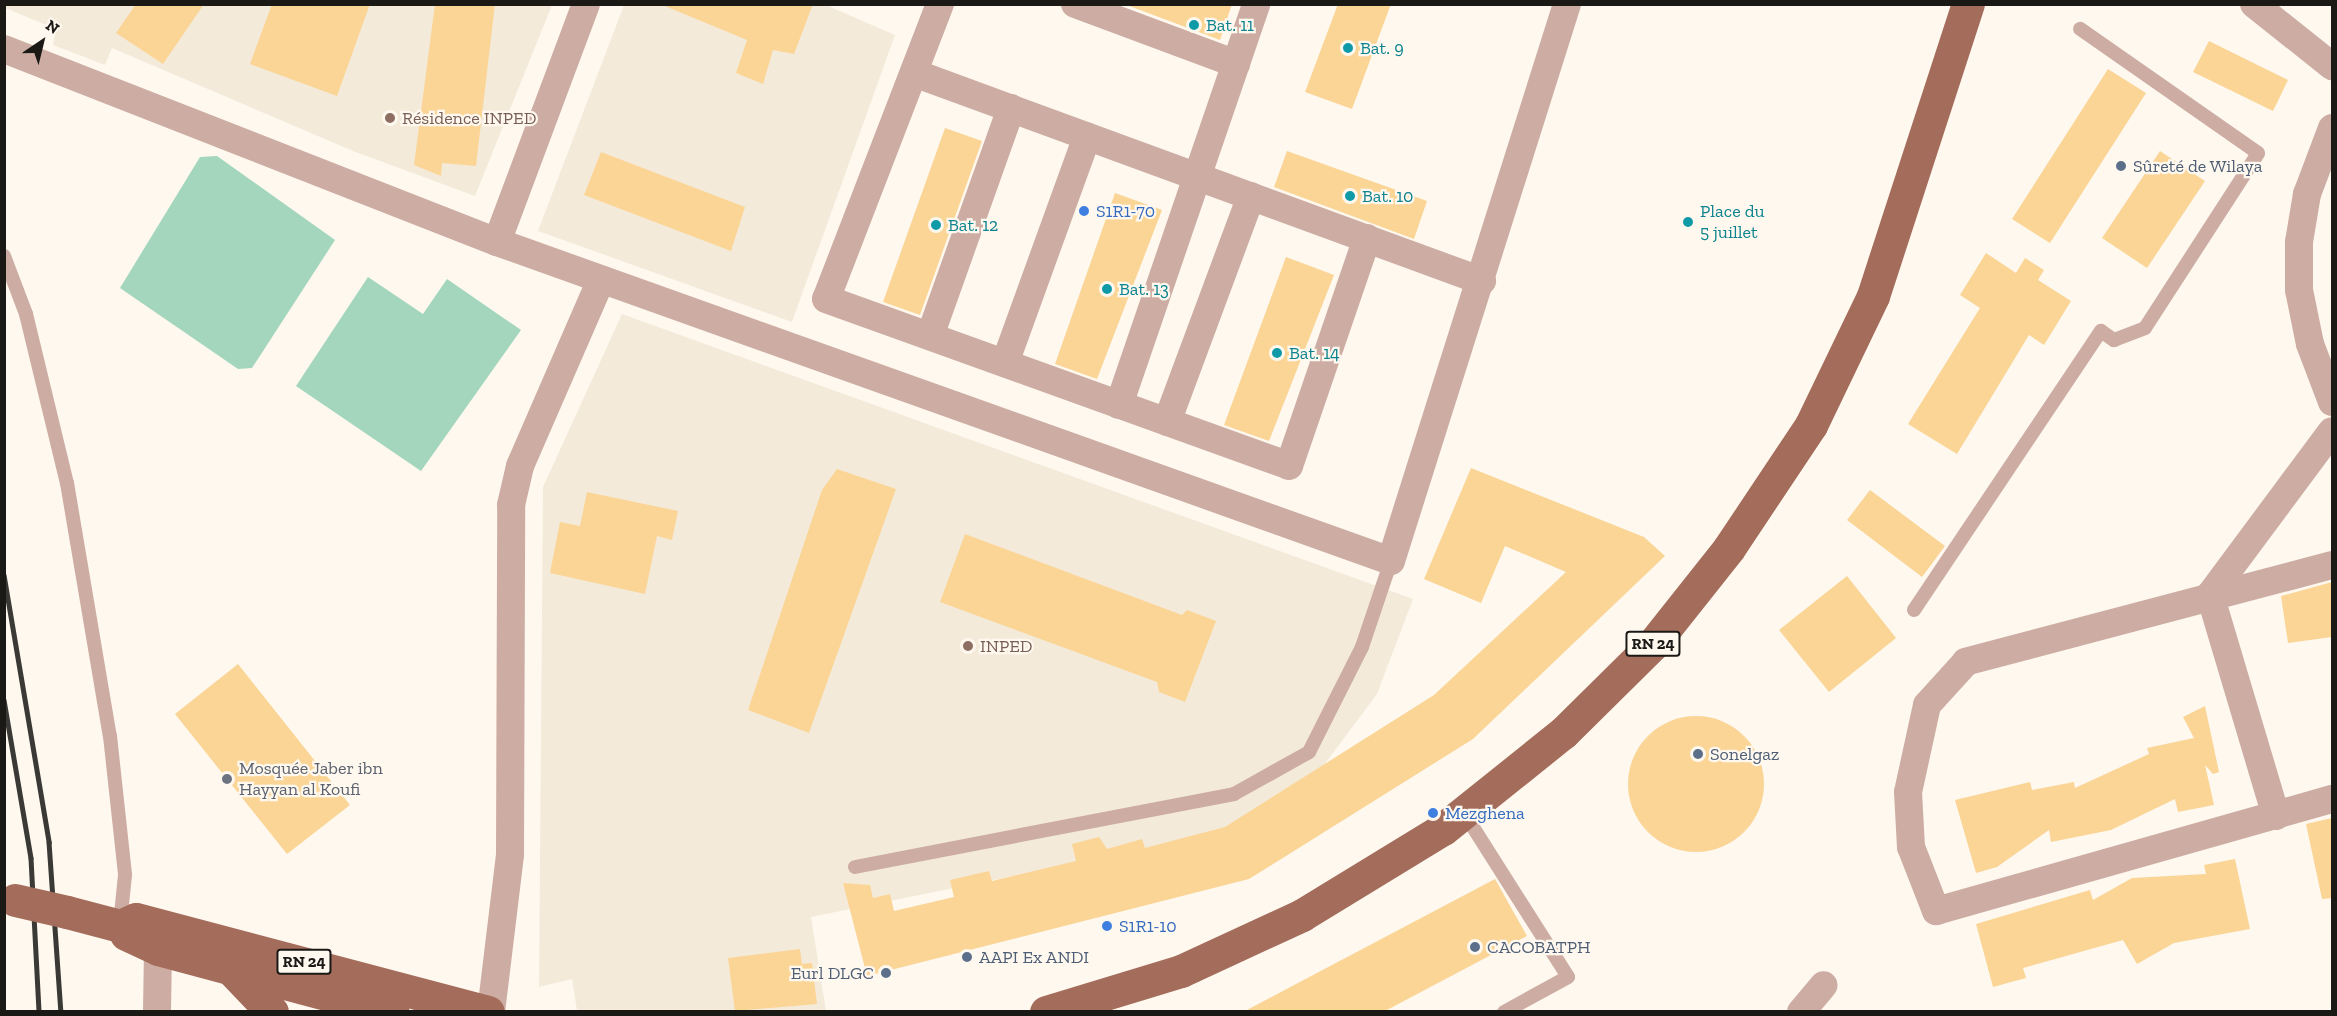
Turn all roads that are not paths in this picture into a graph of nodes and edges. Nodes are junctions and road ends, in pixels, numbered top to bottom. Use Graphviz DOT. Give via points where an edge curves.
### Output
graph roads {
  1 [pos="586,4"];
  2 [pos="940,4"];
  3 [pos="1075,4"];
  4 [pos="1256,4"];
  5 [pos="1567,4"];
  6 [pos="1968,4"];
  7 [pos="2259,6"];
  8 [pos="2080,29"];
  9 [pos="4,49"];
  10 [pos="1236,64"];
  11 [pos="2332,66"];
  12 [pos="914,73"];
  13 [pos="1011,108"];
  14 [pos="2332,128"];
  15 [pos="1087,136"];
  16 [pos="1196,176"];
  17 [pos="1251,196"];
  18 [pos="1367,238"];
  19 [pos="497,242"];
  20 [pos="4,256"];
  21 [pos="601,280"];
  22 [pos="1482,281"];
  23 [pos="930,336"];
  24 [pos="1005,363"];
  25 [pos="2332,402"];
  26 [pos="1119,405"];
  27 [pos="1167,422"];
  28 [pos="2332,431"];
  29 [pos="1391,561"];
  30 [pos="2332,565"];
  31 [pos="2210,595"];
  32 [pos="1914,610"];
  33 [pos="2332,799"];
  34 [pos="1464,813"];
  35 [pos="2276,816"];
  36 [pos="855,867"];
  37 [pos="10,899"];
  38 [pos="120,926"];
  39 [pos="158,949"];
  40 [pos="231,969"];
  41 [pos="1824,985"];
  42 [pos="156,1011"];
  43 [pos="272,1011"];
  44 [pos="393,1011"];
  45 [pos="489,1011"];
  46 [pos="1046,1011"];
  47 [pos="1504,1011"];
  48 [pos="1801,1011"];
  1 -- 19 [label="street"];
  2 -- 12 [label="street"];
  3 -- 10 [label="street"];
  4 -- 10 [label="street"];
  5 -- 22 [label="street"];
  6 -- 34 [label="main road, RN 24" via="1873,296 1811,425 1729,548 1653,644 1563,733"];
  7 -- 11 [label="street"];
  8 -- 32 [label="lane" via="2258,153 2145,328 2114,340 2101,331"];
  9 -- 19 [label="street"];
  10 -- 16 [label="street"];
  12 -- 13 [label="street"];
  12 -- 23 [label="street" via="826,299"];
  13 -- 15 [label="street"];
  13 -- 23 [label="street"];
  14 -- 25 [label="street" via="2307,194 2299,242 2299,290 2310,344"];
  15 -- 16 [label="street"];
  15 -- 24 [label="street"];
  16 -- 17 [label="street"];
  16 -- 26 [label="street"];
  17 -- 18 [label="street"];
  17 -- 27 [label="street"];
  18 -- 22 [label="street"];
  18 -- 27 [label="street" via="1289,466"];
  19 -- 21 [label="street"];
  20 -- 38 [label="lane" via="26,314 67,483 110,736 125,875"];
  21 -- 29 [label="street"];
  21 -- 45 [label="street" via="520,466 511,505 510,854"];
  22 -- 29 [label="street"];
  23 -- 24 [label="street"];
  24 -- 26 [label="street"];
  26 -- 27 [label="street"];
  28 -- 31 [label="street"];
  29 -- 36 [label="lane" via="1362,647 1309,752 1234,794"];
  30 -- 31 [label="street"];
  31 -- 35 [label="street"];
  31 -- 35 [label="street" via="1966,662 1927,705 1908,792 1911,848 1936,912"];
  33 -- 35 [label="street"];
  34 -- 46 [label="main road, RN 24" via="1302,915 1181,971"];
  34 -- 47 [label="lane" via="1568,977"];
  37 -- 38 [label="main road, RN 24, bridge"];
  38 -- 39 [label="main road, RN 24" via="132,941"];
  38 -- 45 [label="main road, RN 24" via="136,920"];
  39 -- 40 [label="main road, RN 24"];
  39 -- 42 [label="street"];
  40 -- 43 [label="main road"];
  40 -- 44 [label="main road, RN 24"];
  41 -- 48 [label="street"];
}
